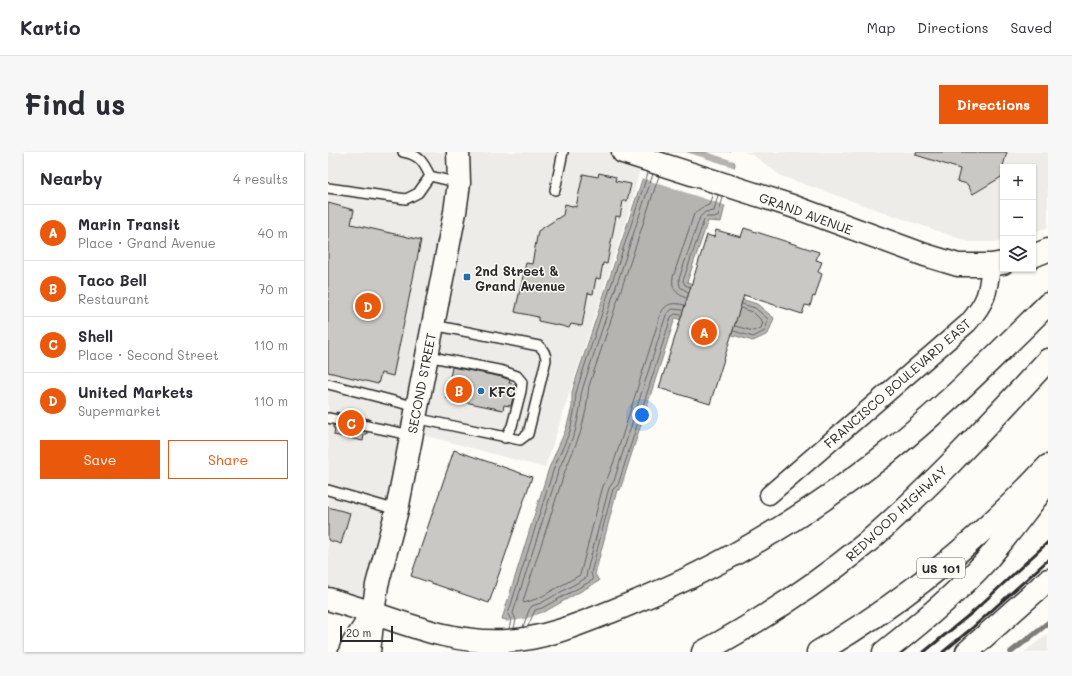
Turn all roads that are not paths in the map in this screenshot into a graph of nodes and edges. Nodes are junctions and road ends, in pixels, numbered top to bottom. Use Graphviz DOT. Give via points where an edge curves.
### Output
graph roads {
  1 [pos="403,152"];
  2 [pos="458,152"];
  3 [pos="563,152"];
  4 [pos="623,152"];
  5 [pos="430,176"];
  6 [pos="459,183"];
  7 [pos="328,188"];
  8 [pos="555,190"];
  9 [pos="1048,250"];
  10 [pos="1036,255"];
  11 [pos="997,264"];
  12 [pos="1048,304"];
  13 [pos="433,325"];
  14 [pos="427,356"];
  15 [pos="1048,360"];
  16 [pos="328,384"];
  17 [pos="328,418"];
  18 [pos="414,420"];
  19 [pos="505,438"];
  20 [pos="1048,466"];
  21 [pos="1048,482"];
  22 [pos="328,490"];
  23 [pos="768,495"];
  24 [pos="397,510"];
  25 [pos="1048,580"];
  26 [pos="328,599"];
  27 [pos="373,613"];
  28 [pos="350,652"];
  29 [pos="369,652"];
  30 [pos="703,652"];
  31 [pos="818,652"];
  32 [pos="884,652"];
  33 [pos="967,652"];
  1 -- 5 [label="lane" via="414,154 424,164"];
  2 -- 6 [label="main road, SECOND STREET"];
  3 -- 8 [label="lane"];
  4 -- 11 [label="main road, GRAND AVENUE" via="792,206 958,265"];
  5 -- 6 [label="lane"];
  5 -- 7 [label="lane" via="418,193 406,200"];
  6 -- 13 [label="main road, SECOND STREET"];
  9 -- 10 [label="main road"];
  11 -- 23 [label="street, FRANCISCO BOULEVARD EAST" via="980,309 968,323"];
  12 -- 27 [label="main road" via="913,431 878,460 820,502 751,546 647,597 584,623 534,637 508,641 455,638"];
  13 -- 14 [label="main road, SECOND STREET"];
  13 -- 19 [label="lane" via="539,346 543,349 546,360 528,434 520,440"];
  14 -- 18 [label="main road, SECOND STREET"];
  14 -- 19 [label="lane" via="517,376 522,382 521,391 512,426"];
  15 -- 30 [label="main road, REDWOOD HIGHWAY" via="964,449 885,527 800,593 760,620"];
  16 -- 18 [label="lane"];
  17 -- 18 [label="lane"];
  18 -- 19 [label="lane"];
  18 -- 24 [label="main road, SECOND STREET"];
  20 -- 31 [label="main road, US 101" via="997,518 940,569 878,615"];
  21 -- 32 [label="main road" via="981,566 938,609"];
  22 -- 24 [label="lane"];
  24 -- 27 [label="main road, SECOND STREET"];
  25 -- 33 [label="main road"];
  26 -- 27 [label="main road"];
  27 -- 28 [label="main road, SECOND STREET"];
  27 -- 29 [label="main road, SECOND STREET"];
}
